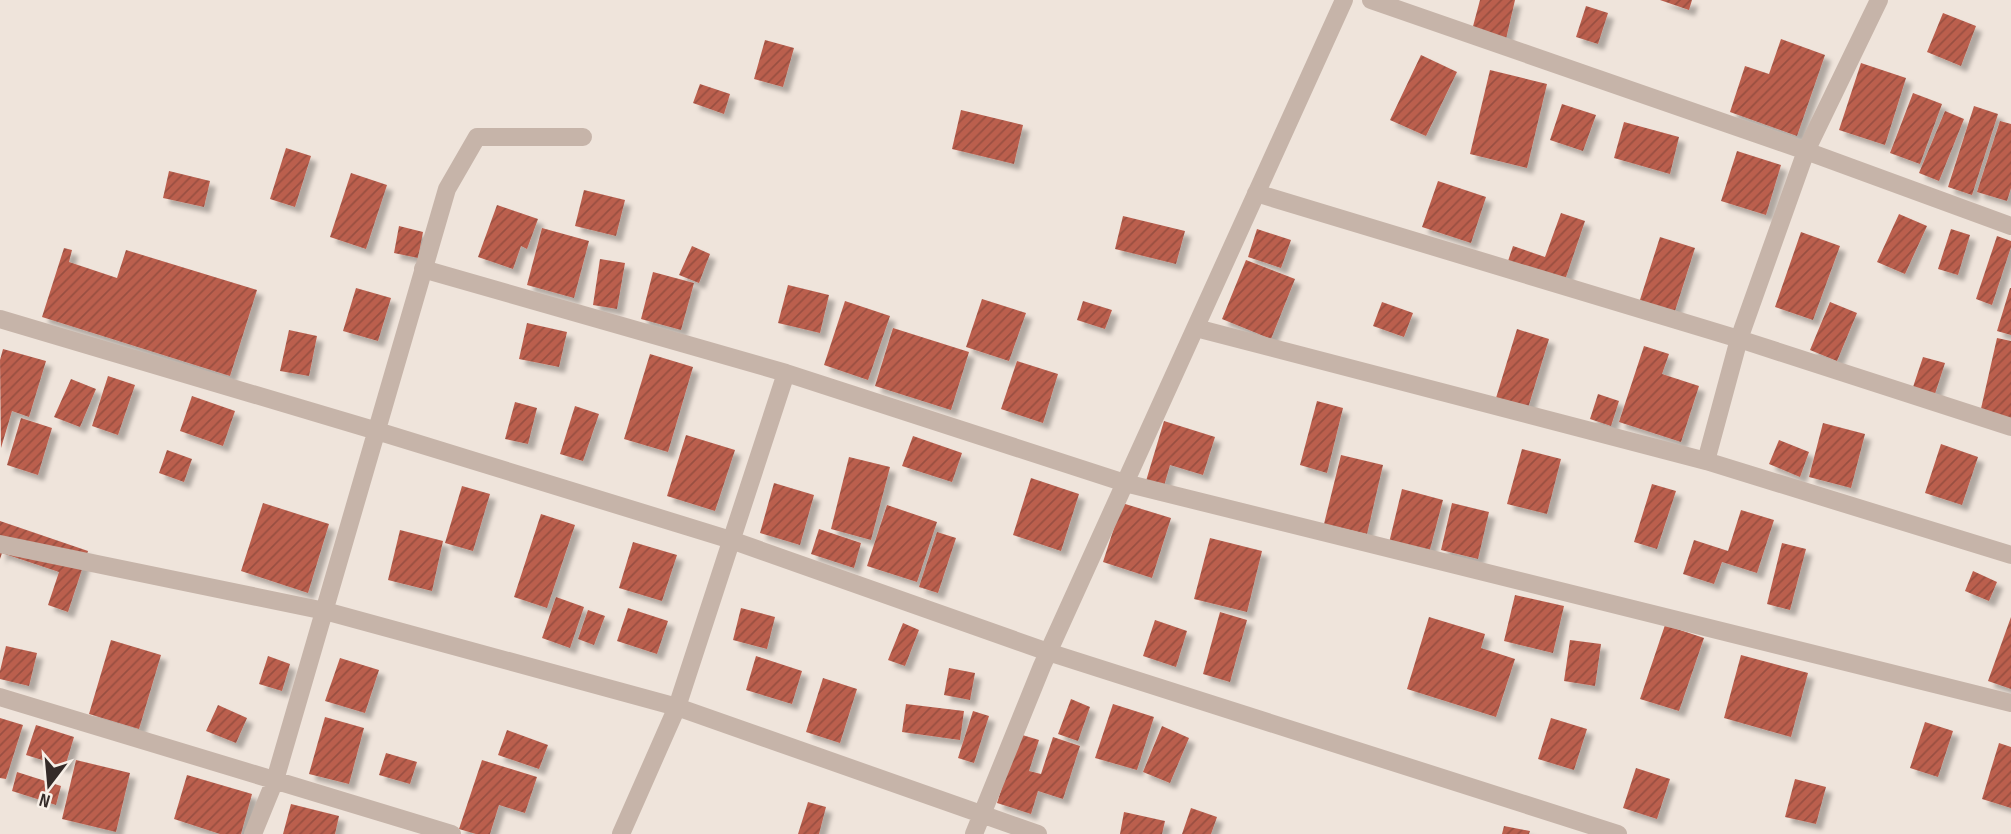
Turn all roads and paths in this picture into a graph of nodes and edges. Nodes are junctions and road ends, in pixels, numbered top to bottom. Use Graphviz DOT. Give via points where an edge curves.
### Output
graph roads {
  1 [pos="1345,0"];
  2 [pos="1371,0"];
  3 [pos="1879,0"];
  4 [pos="583,136"];
  5 [pos="1806,150"];
  6 [pos="1256,193"];
  7 [pos="2011,226"];
  8 [pos="423,269"];
  9 [pos="0,319"];
  10 [pos="1196,328"];
  11 [pos="1739,339"];
  12 [pos="786,373"];
  13 [pos="2011,427"];
  14 [pos="377,430"];
  15 [pos="1706,461"];
  16 [pos="1125,483"];
  17 [pos="731,540"];
  18 [pos="0,544"];
  19 [pos="2011,555"];
  20 [pos="325,611"];
  21 [pos="1048,652"];
  22 [pos="0,697"];
  23 [pos="2011,703"];
  24 [pos="677,708"];
  25 [pos="275,780"];
  26 [pos="981,815"];
  27 [pos="253,834"];
  28 [pos="452,834"];
  29 [pos="621,834"];
  30 [pos="974,834"];
  31 [pos="1038,834"];
  32 [pos="1618,834"];
  1 -- 6 [label="street"];
  2 -- 5 [label="street"];
  3 -- 5 [label="street"];
  4 -- 8 [label="street" via="477,137 447,189"];
  5 -- 7 [label="street"];
  5 -- 11 [label="street"];
  6 -- 10 [label="street"];
  6 -- 11 [label="street"];
  8 -- 12 [label="street"];
  8 -- 14 [label="street"];
  9 -- 14 [label="street"];
  10 -- 15 [label="street"];
  10 -- 16 [label="street"];
  11 -- 13 [label="street"];
  11 -- 15 [label="street"];
  12 -- 16 [label="street"];
  12 -- 17 [label="street"];
  14 -- 17 [label="street"];
  14 -- 20 [label="street"];
  15 -- 19 [label="street"];
  16 -- 21 [label="street"];
  16 -- 23 [label="street"];
  17 -- 21 [label="street"];
  17 -- 24 [label="street"];
  18 -- 20 [label="street"];
  20 -- 24 [label="street"];
  20 -- 25 [label="street"];
  21 -- 26 [label="street"];
  21 -- 32 [label="street"];
  22 -- 25 [label="street"];
  24 -- 26 [label="street"];
  24 -- 29 [label="street"];
  25 -- 27 [label="street"];
  25 -- 28 [label="street"];
  26 -- 30 [label="street"];
  26 -- 31 [label="street"];
}
